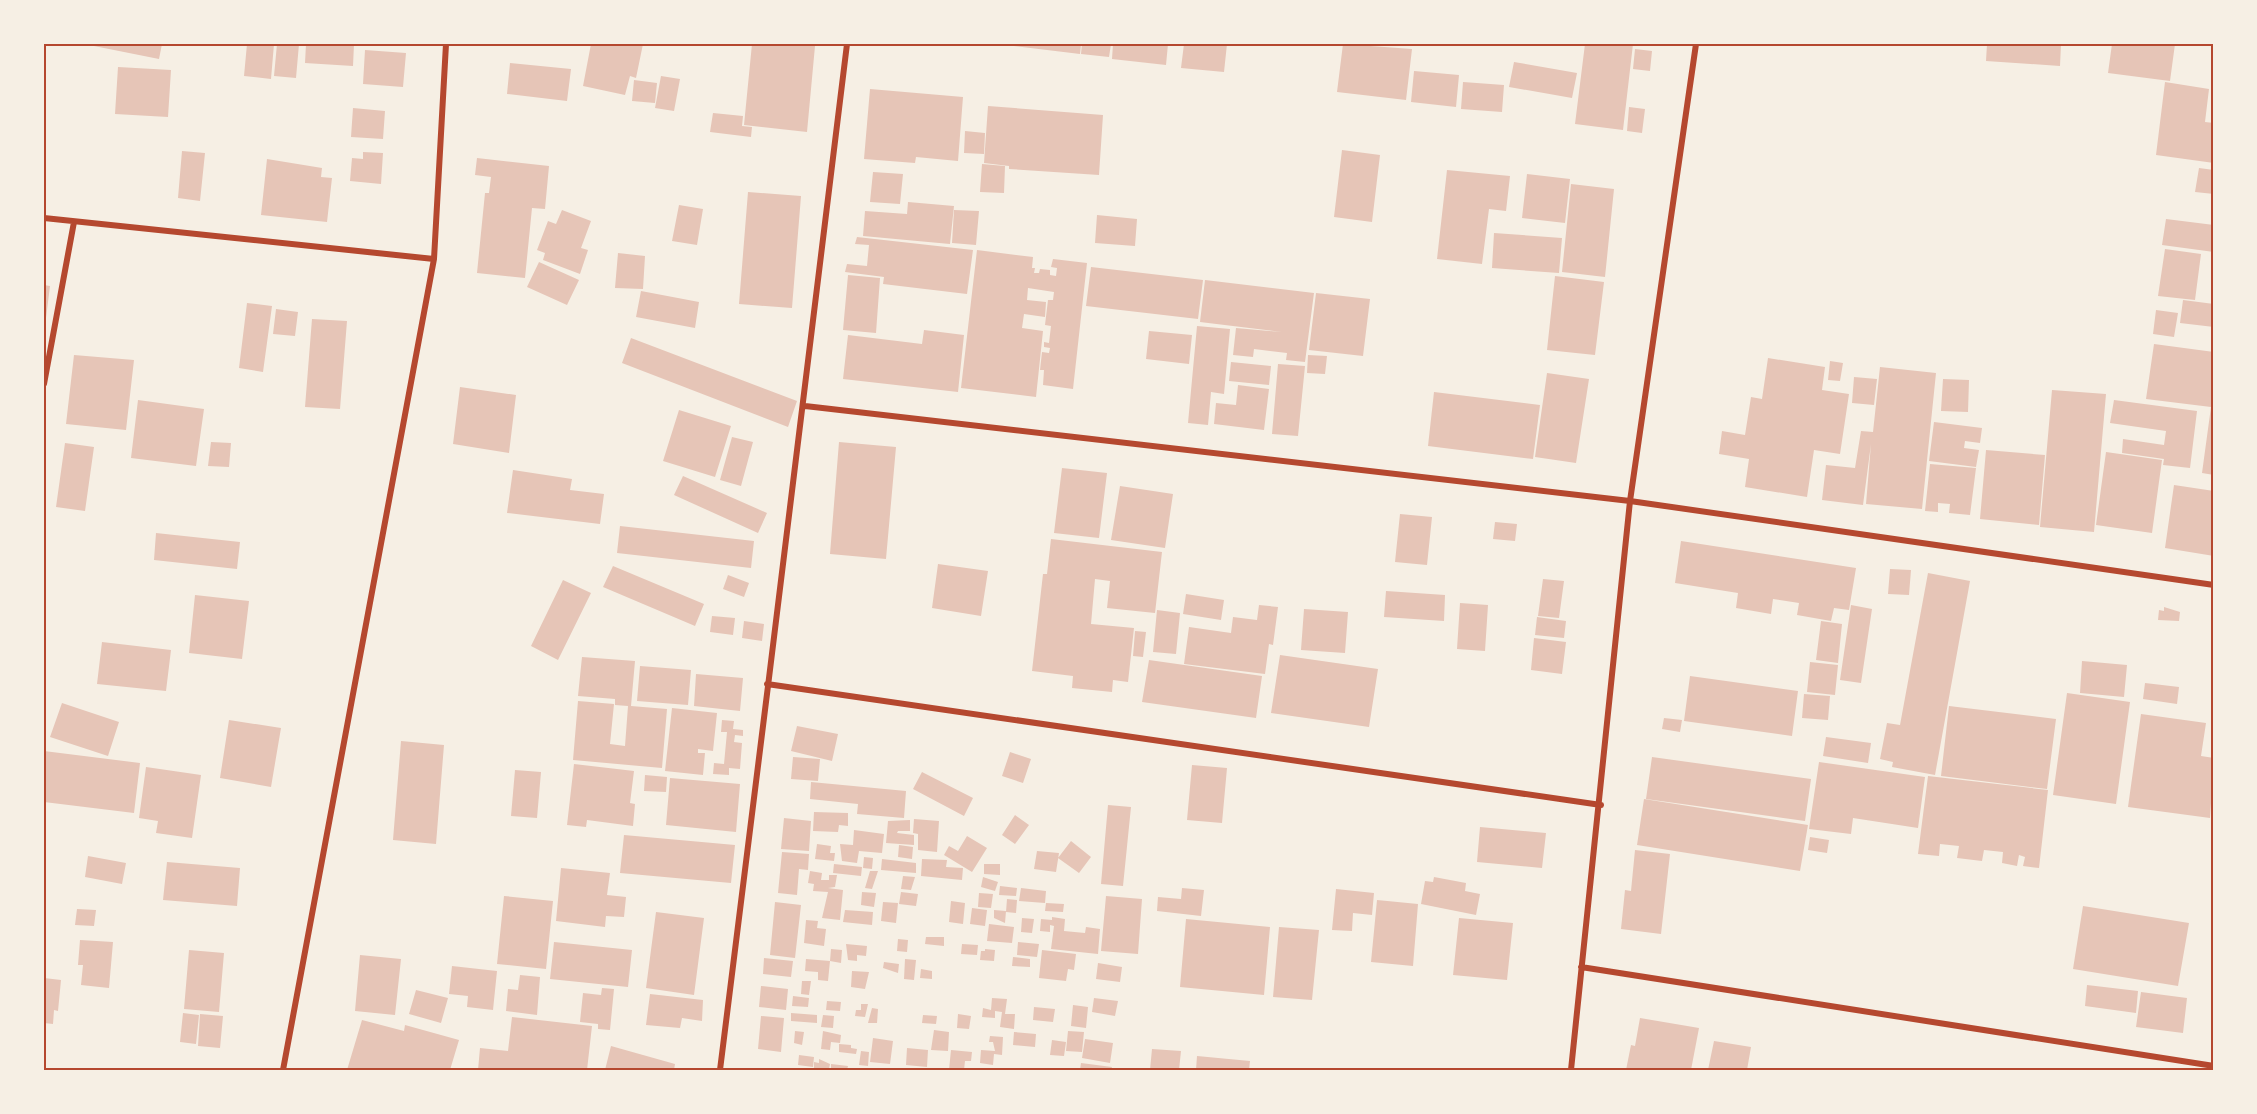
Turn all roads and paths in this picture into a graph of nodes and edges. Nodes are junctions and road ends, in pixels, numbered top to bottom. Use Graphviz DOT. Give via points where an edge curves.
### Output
graph roads {
  1 [pos="446,44"];
  2 [pos="847,44"];
  3 [pos="1696,44"];
  4 [pos="44,218"];
  5 [pos="74,222"];
  6 [pos="434,259"];
  7 [pos="44,384"];
  8 [pos="805,406"];
  9 [pos="1630,501"];
  10 [pos="2214,585"];
  11 [pos="767,684"];
  12 [pos="1601,805"];
  13 [pos="1581,967"];
  14 [pos="2214,1066"];
  15 [pos="283,1071"];
  16 [pos="720,1071"];
  17 [pos="1571,1071"];
  1 -- 6 [label="street"];
  2 -- 8 [label="street"];
  3 -- 9 [label="street"];
  4 -- 5 [label="street"];
  5 -- 6 [label="street"];
  5 -- 7 [label="street"];
  6 -- 15 [label="street"];
  8 -- 9 [label="street"];
  8 -- 11 [label="street"];
  9 -- 10 [label="street"];
  9 -- 12 [label="street"];
  11 -- 12 [label="street"];
  11 -- 16 [label="street"];
  12 -- 13 [label="street"];
  13 -- 14 [label="street"];
  13 -- 17 [label="street"];
}
